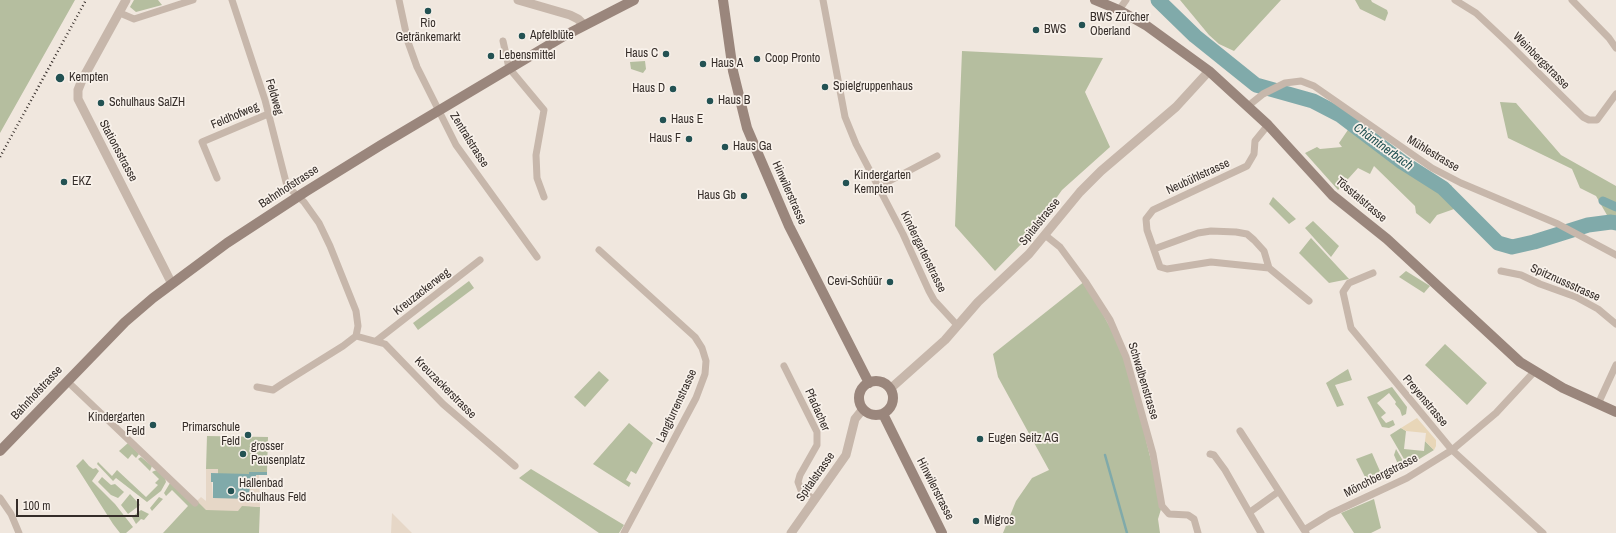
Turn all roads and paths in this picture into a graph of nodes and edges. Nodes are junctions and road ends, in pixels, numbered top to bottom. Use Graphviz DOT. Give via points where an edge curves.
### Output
graph roads {
  1 [pos="126,0"];
  2 [pos="193,0"];
  3 [pos="232,0"];
  4 [pos="399,0"];
  5 [pos="518,0"];
  6 [pos="634,0"];
  7 [pos="723,0"];
  8 [pos="823,0"];
  9 [pos="1095,0"];
  10 [pos="1126,0"];
  11 [pos="1455,0"];
  12 [pos="1572,0"];
  13 [pos="1119,10"];
  14 [pos="120,13"];
  15 [pos="584,25"];
  16 [pos="503,41"];
  17 [pos="1616,48"];
  18 [pos="509,68"];
  19 [pos="1209,71"];
  20 [pos="1616,94"];
  21 [pos="1248,106"];
  22 [pos="1613,107"];
  23 [pos="438,111"];
  24 [pos="268,114"];
  25 [pos="1268,125"];
  26 [pos="937,156"];
  27 [pos="217,178"];
  28 [pos="878,187"];
  29 [pos="298,196"];
  30 [pos="544,197"];
  31 [pos="1046,235"];
  32 [pos="1154,249"];
  33 [pos="598,250"];
  34 [pos="1616,255"];
  35 [pos="537,257"];
  36 [pos="480,260"];
  37 [pos="1270,268"];
  38 [pos="1501,272"];
  39 [pos="1373,273"];
  40 [pos="172,284"];
  41 [pos="1308,301"];
  42 [pos="1616,324"];
  43 [pos="957,325"];
  44 [pos="356,336"];
  45 [pos="376,341"];
  46 [pos="1616,365"];
  47 [pos="784,366"];
  48 [pos="1534,372"];
  49 [pos="67,381"];
  50 [pos="869,383"];
  51 [pos="257,387"];
  52 [pos="890,389"];
  53 [pos="1598,404"];
  54 [pos="863,410"];
  55 [pos="1616,412"];
  56 [pos="883,414"];
  57 [pos="1240,431"];
  58 [pos="1452,450"];
  59 [pos="0,451"];
  60 [pos="1210,454"];
  61 [pos="515,466"];
  62 [pos="1278,492"];
  63 [pos="0,498"];
  64 [pos="815,500"];
  65 [pos="195,503"];
  66 [pos="1250,512"];
  67 [pos="1305,532"];
  68 [pos="19,533"];
  69 [pos="624,533"];
  70 [pos="791,533"];
  71 [pos="942,533"];
  72 [pos="1198,533"];
  73 [pos="1261,533"];
  74 [pos="1543,533"];
  1 -- 14 [label="street, Stationsstrasse"];
  2 -- 14 [label="street" via="134,19"];
  3 -- 24 [label="street, Feldweg"];
  4 -- 23 [label="street, Zentralstrasse" via="408,42"];
  5 -- 15 [label="street" via="570,15"];
  6 -- 15 [label="main road, Bahnhofstrasse"];
  7 -- 50 [label="main road, Hinwilerstrasse" via="733,71 747,128 789,226"];
  8 -- 28 [label="street, Kindergartenstrasse" via="845,117"];
  9 -- 13 [label="main road, Tösstalstrasse"];
  10 -- 13 [label="street"];
  11 -- 22 [label="street, Weinbergstrasse" via="1476,13 1583,117 1597,120"];
  12 -- 17 [label="street"];
  13 -- 19 [label="main road, Tösstalstrasse" via="1147,26"];
  14 -- 40 [label="street, Stationsstrasse" via="82,80 78,99"];
  15 -- 18 [label="main road, Bahnhofstrasse"];
  16 -- 18 [label="street"];
  18 -- 23 [label="main road, Bahnhofstrasse"];
  18 -- 30 [label="street" via="544,110 536,155 537,178"];
  19 -- 21 [label="main road, Tösstalstrasse"];
  19 -- 31 [label="street, Spitalstrasse" via="1176,107 1080,192"];
  20 -- 22 [label="street, Weinbergstrasse"];
  21 -- 25 [label="main road, Tösstalstrasse"];
  21 -- 34 [label="street, Mühlestrasse" via="1283,83 1301,81 1314,86 1432,168 1545,218"];
  23 -- 29 [label="main road, Bahnhofstrasse"];
  23 -- 35 [label="street, Zentralstrasse" via="456,145"];
  24 -- 27 [label="street, Feldhofweg" via="202,142"];
  24 -- 29 [label="street, Feldweg" via="287,186"];
  25 -- 32 [label="street, Neubühlstrasse" via="1255,141 1254,154 1247,166 1152,210 1146,218 1147,230"];
  25 -- 48 [label="main road, Tösstalstrasse" via="1332,195 1387,239"];
  26 -- 28 [label="street"];
  28 -- 43 [label="street, Kindergartenstrasse" via="903,234 928,292"];
  29 -- 40 [label="main road, Bahnhofstrasse"];
  29 -- 44 [label="street" via="319,224 330,246 356,311"];
  31 -- 43 [label="street, Spitalstrasse"];
  31 -- 72 [label="street, Schwalbenstrasse" via="1060,247 1085,281 1110,320 1126,357 1153,454 1162,506 1170,514 1188,515 1194,519"];
  32 -- 37 [label="street, Neubühlstrasse" via="1160,267 1167,269 1211,262"];
  32 -- 37 [label="street" via="1198,233 1236,232 1247,234 1254,240 1264,251"];
  33 -- 69 [label="street, Langfurrenstrasse" via="695,337 706,361 705,374 696,398"];
  36 -- 45 [label="street, Kreuzackerweg"];
  37 -- 41 [label="street"];
  38 -- 42 [label="street, Spitznussstrasse" via="1521,275 1576,297 1598,309"];
  39 -- 58 [label="street, Preyenstrasse" via="1349,283 1343,292 1351,328"];
  40 -- 49 [label="main road, Bahnhofstrasse" via="125,322"];
  43 -- 52 [label="street, Spitalstrasse" via="945,340"];
  44 -- 45 [label="street, Kreuzackerstrasse"];
  44 -- 51 [label="street" via="273,390"];
  45 -- 61 [label="street, Kreuzackerstrasse" via="392,350 443,404"];
  46 -- 53 [label="street"];
  47 -- 64 [label="street, Pfadacher" via="817,432 817,445 798,482 801,490"];
  48 -- 53 [label="main road, Tösstalstrasse"];
  48 -- 58 [label="street, Mönchbergstrasse" via="1496,413"];
  49 -- 59 [label="main road, Bahnhofstrasse"];
  49 -- 65 [label="street"];
  50 -- 52 [label="main road" via="878,381"];
  50 -- 54 [label="main road" via="860,393 859,402"];
  52 -- 56 [label="main road" via="892,403"];
  53 -- 55 [label="main road, Tösstalstrasse"];
  54 -- 56 [label="main road" via="872,415"];
  54 -- 64 [label="street, Spitalstrasse" via="855,420 846,455"];
  56 -- 71 [label="main road, Hinwilerstrasse"];
  57 -- 62 [label="street"];
  58 -- 67 [label="street, Mönchbergstrasse" via="1408,478 1330,514"];
  58 -- 74 [label="street, Preyenstrasse"];
  60 -- 66 [label="street" via="1214,455 1225,470"];
  62 -- 66 [label="street"];
  62 -- 67 [label="street"];
  63 -- 68 [label="street" via="11,514"];
  64 -- 70 [label="street, Spitalstrasse"];
  66 -- 73 [label="street"];
}
